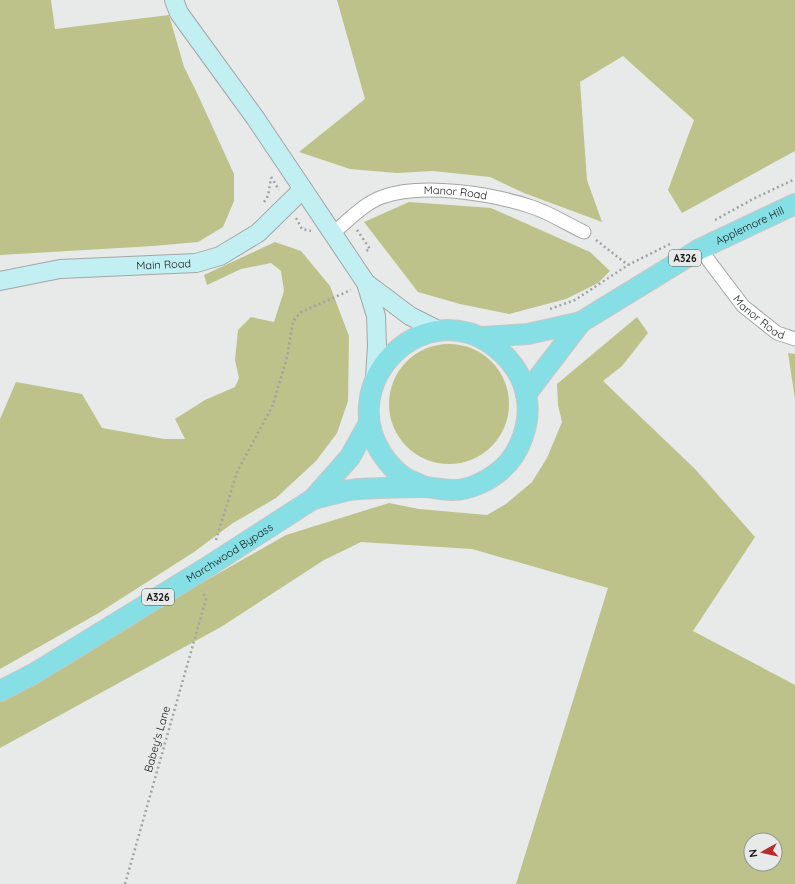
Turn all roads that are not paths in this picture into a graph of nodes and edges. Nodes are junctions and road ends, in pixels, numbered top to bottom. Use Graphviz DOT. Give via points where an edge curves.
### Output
graph roads {
  1 [pos="174,0"];
  2 [pos="303,189"];
  3 [pos="795,204"];
  4 [pos="334,232"];
  5 [pos="584,232"];
  6 [pos="700,249"];
  7 [pos="0,281"];
  8 [pos="366,283"];
  9 [pos="581,322"];
  10 [pos="440,331"];
  11 [pos="480,337"];
  12 [pos="795,339"];
  13 [pos="375,378"];
  14 [pos="526,394"];
  15 [pos="369,424"];
  16 [pos="425,487"];
  17 [pos="313,499"];
  18 [pos="0,691"];
  1 -- 2 [label="street" via="179,14 256,119"];
  2 -- 4 [label="street"];
  2 -- 7 [label="street, Main Road" via="258,233 220,256 196,263 60,269"];
  3 -- 6 [label="main road, Applemore Hill / A326"];
  4 -- 5 [label="street, Manor Road" via="363,207 382,197 409,190 449,190 532,207"];
  4 -- 8 [label="street"];
  6 -- 9 [label="main road, Applemore Hill / A326"];
  6 -- 12 [label="street, Manor Road" via="743,306 777,333"];
  8 -- 10 [label="street" via="410,316"];
  8 -- 13 [label="street" via="376,316"];
  9 -- 11 [label="main road, Applemore Hill / A326" via="528,334"];
  9 -- 14 [label="main road, Applemore Hill / A326"];
  10 -- 11 [label="main road" via="461,331"];
  10 -- 13 [label="main road" via="420,335 402,345 386,360"];
  11 -- 14 [label="main road" via="502,351 517,371"];
  13 -- 15 [label="main road" via="369,400"];
  14 -- 16 [label="main road" via="527,422 519,448 502,470 479,484 452,490"];
  15 -- 16 [label="main road" via="376,445 388,463 405,478"];
  15 -- 17 [label="main road, Marchwood Bypass / A326" via="350,457"];
  16 -- 17 [label="main road, Marchwood Bypass / A326" via="356,490"];
  17 -- 18 [label="main road, Marchwood Bypass / A326" via="48,665"];
}
